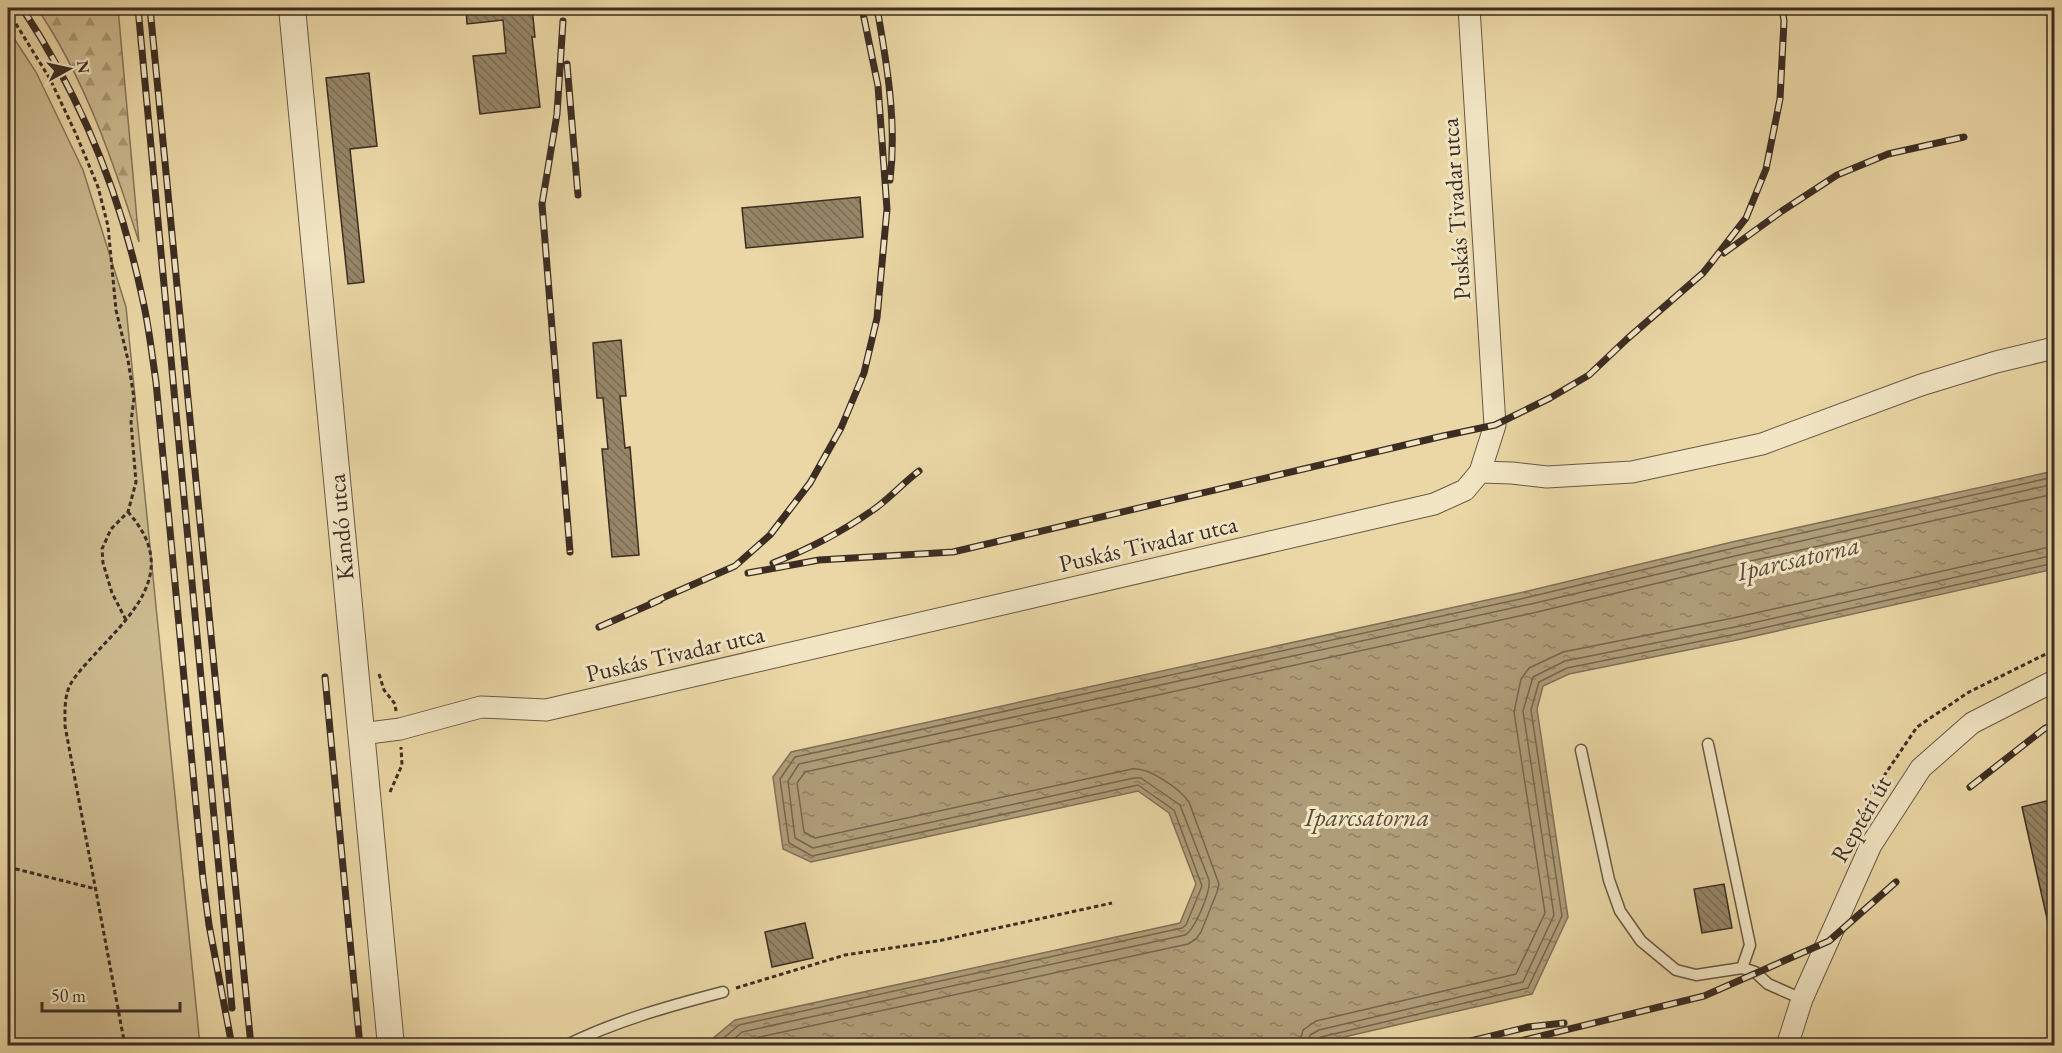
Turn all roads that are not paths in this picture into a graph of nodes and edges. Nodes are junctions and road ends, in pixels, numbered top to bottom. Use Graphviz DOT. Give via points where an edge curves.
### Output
graph roads {
  1 [pos="292,8"];
  2 [pos="1468,8"];
  3 [pos="2055,348"];
  4 [pos="1480,472"];
  5 [pos="2055,681"];
  6 [pos="361,734"];
  7 [pos="1707,744"];
  8 [pos="1581,750"];
  9 [pos="1742,968"];
  10 [pos="723,992"];
  11 [pos="1802,999"];
  12 [pos="392,1046"];
  13 [pos="565,1046"];
  14 [pos="1786,1046"];
  1 -- 6 [label="street, Kandó utca"];
  2 -- 4 [label="street, Puskás Tivadar utca" via="1495,425"];
  3 -- 4 [label="street" via="1921,385 1762,444 1632,471 1547,477"];
  4 -- 6 [label="street, Puskás Tivadar utca" via="1465,490 1434,504 546,710 481,707 400,729"];
  5 -- 11 [label="street, Reptéri út" via="1972,723 1921,768 1870,845"];
  6 -- 12 [label="street, Kandó utca"];
  7 -- 9 [label="lane" via="1750,945"];
  8 -- 9 [label="lane" via="1608,880 1620,911 1641,941 1676,970 1696,975"];
  9 -- 11 [label="lane"];
  10 -- 13 [label="lane" via="596,1030"];
  11 -- 14 [label="street, Reptéri út"];
}
